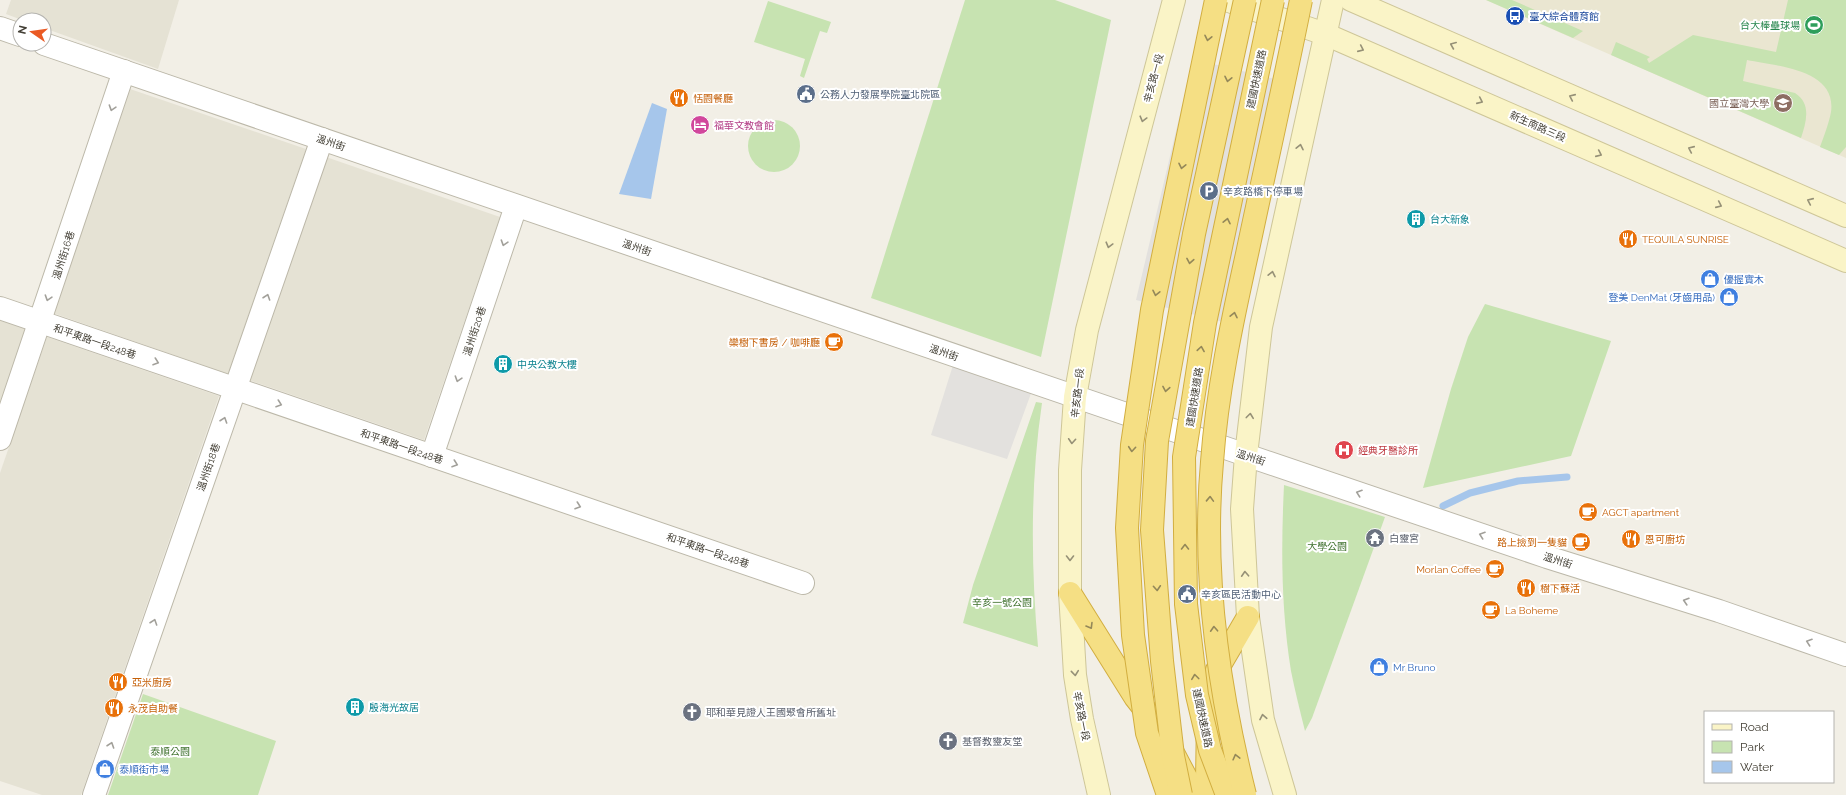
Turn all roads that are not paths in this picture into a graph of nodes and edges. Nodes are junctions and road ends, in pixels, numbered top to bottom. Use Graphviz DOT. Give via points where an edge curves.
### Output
graph roads {
  1 [pos="1174,0"];
  2 [pos="1216,0"];
  3 [pos="1226,0"];
  4 [pos="1245,0"];
  5 [pos="1273,0"];
  6 [pos="1301,0"];
  7 [pos="1333,0"];
  8 [pos="1351,0"];
  9 [pos="0,28"];
  10 [pos="12,32"];
  11 [pos="1325,34"];
  12 [pos="52,47"];
  13 [pos="124,71"];
  14 [pos="322,139"];
  15 [pos="516,206"];
  16 [pos="1846,216"];
  17 [pos="1846,261"];
  18 [pos="0,308"];
  19 [pos="40,322"];
  20 [pos="235,389"];
  21 [pos="1075,397"];
  22 [pos="0,439"];
  23 [pos="1246,455"];
  24 [pos="432,456"];
  25 [pos="803,583"];
  26 [pos="1070,592"];
  27 [pos="1248,617"];
  28 [pos="1846,655"];
  29 [pos="94,795"];
  30 [pos="1099,795"];
  31 [pos="1168,795"];
  32 [pos="1181,795"];
  33 [pos="1193,795"];
  34 [pos="1211,795"];
  35 [pos="1227,795"];
  36 [pos="1245,795"];
  37 [pos="1285,795"];
  1 -- 21 [label="main road, 辛亥路一段, one-way" via="1091,315"];
  2 -- 31 [label="highway, one-way, bridge" via="1152,310 1132,445 1127,528 1133,635 1147,733"];
  3 -- 11 [label="main road, 新生南路三段"];
  4 -- 32 [label="highway, one-way, bridge" via="1194,234 1157,441 1152,530 1162,661 1173,756"];
  35 -- 5 [label="highway, 建國快速道路, one-way, bridge" via="1210,750 1197,695 1186,612 1184,457 1205,323"];
  36 -- 6 [label="highway, one-way, bridge" via="1232,743 1214,635 1209,534 1211,463 1232,323"];
  7 -- 11 [label="main road"];
  16 -- 8 [label="main road, one-way"];
  9 -- 10 [label="street"];
  11 -- 17 [label="main road, 新生南路三段, one-way"];
  23 -- 11 [label="main road, one-way" via="1261,327"];
  12 -- 13 [label="street, 溫州街"];
  13 -- 14 [label="street, 溫州街"];
  13 -- 19 [label="street, 溫州街16巷, one-way"];
  14 -- 15 [label="street, 溫州街"];
  20 -- 14 [label="street, 溫州街18巷, one-way"];
  15 -- 21 [label="street, 溫州街"];
  15 -- 24 [label="street, 溫州街20巷, one-way"];
  18 -- 19 [label="street, 和平東路一段248巷"];
  19 -- 20 [label="street, 和平東路一段248巷, one-way"];
  19 -- 22 [label="street, 溫州街16巷"];
  20 -- 24 [label="street, 和平東路一段248巷, one-way"];
  29 -- 20 [label="street, 溫州街18巷, one-way"];
  21 -- 23 [label="street, 溫州街"];
  21 -- 26 [label="main road, 辛亥路一段, one-way" via="1070,470"];
  27 -- 23 [label="main road, one-way" via="1242,509"];
  28 -- 23 [label="street, 溫州街, one-way"];
  24 -- 25 [label="street, 和平東路一段248巷, one-way"];
  26 -- 30 [label="main road, 辛亥路一段, one-way" via="1075,675"];
  26 -- 33 [label="highway, one-way" via="1135,697 1161,730"];
  27 -- 34 [label="highway" via="1216,670 1208,717 1207,780"];
  37 -- 27 [label="main road, one-way" via="1263,720"];
}
